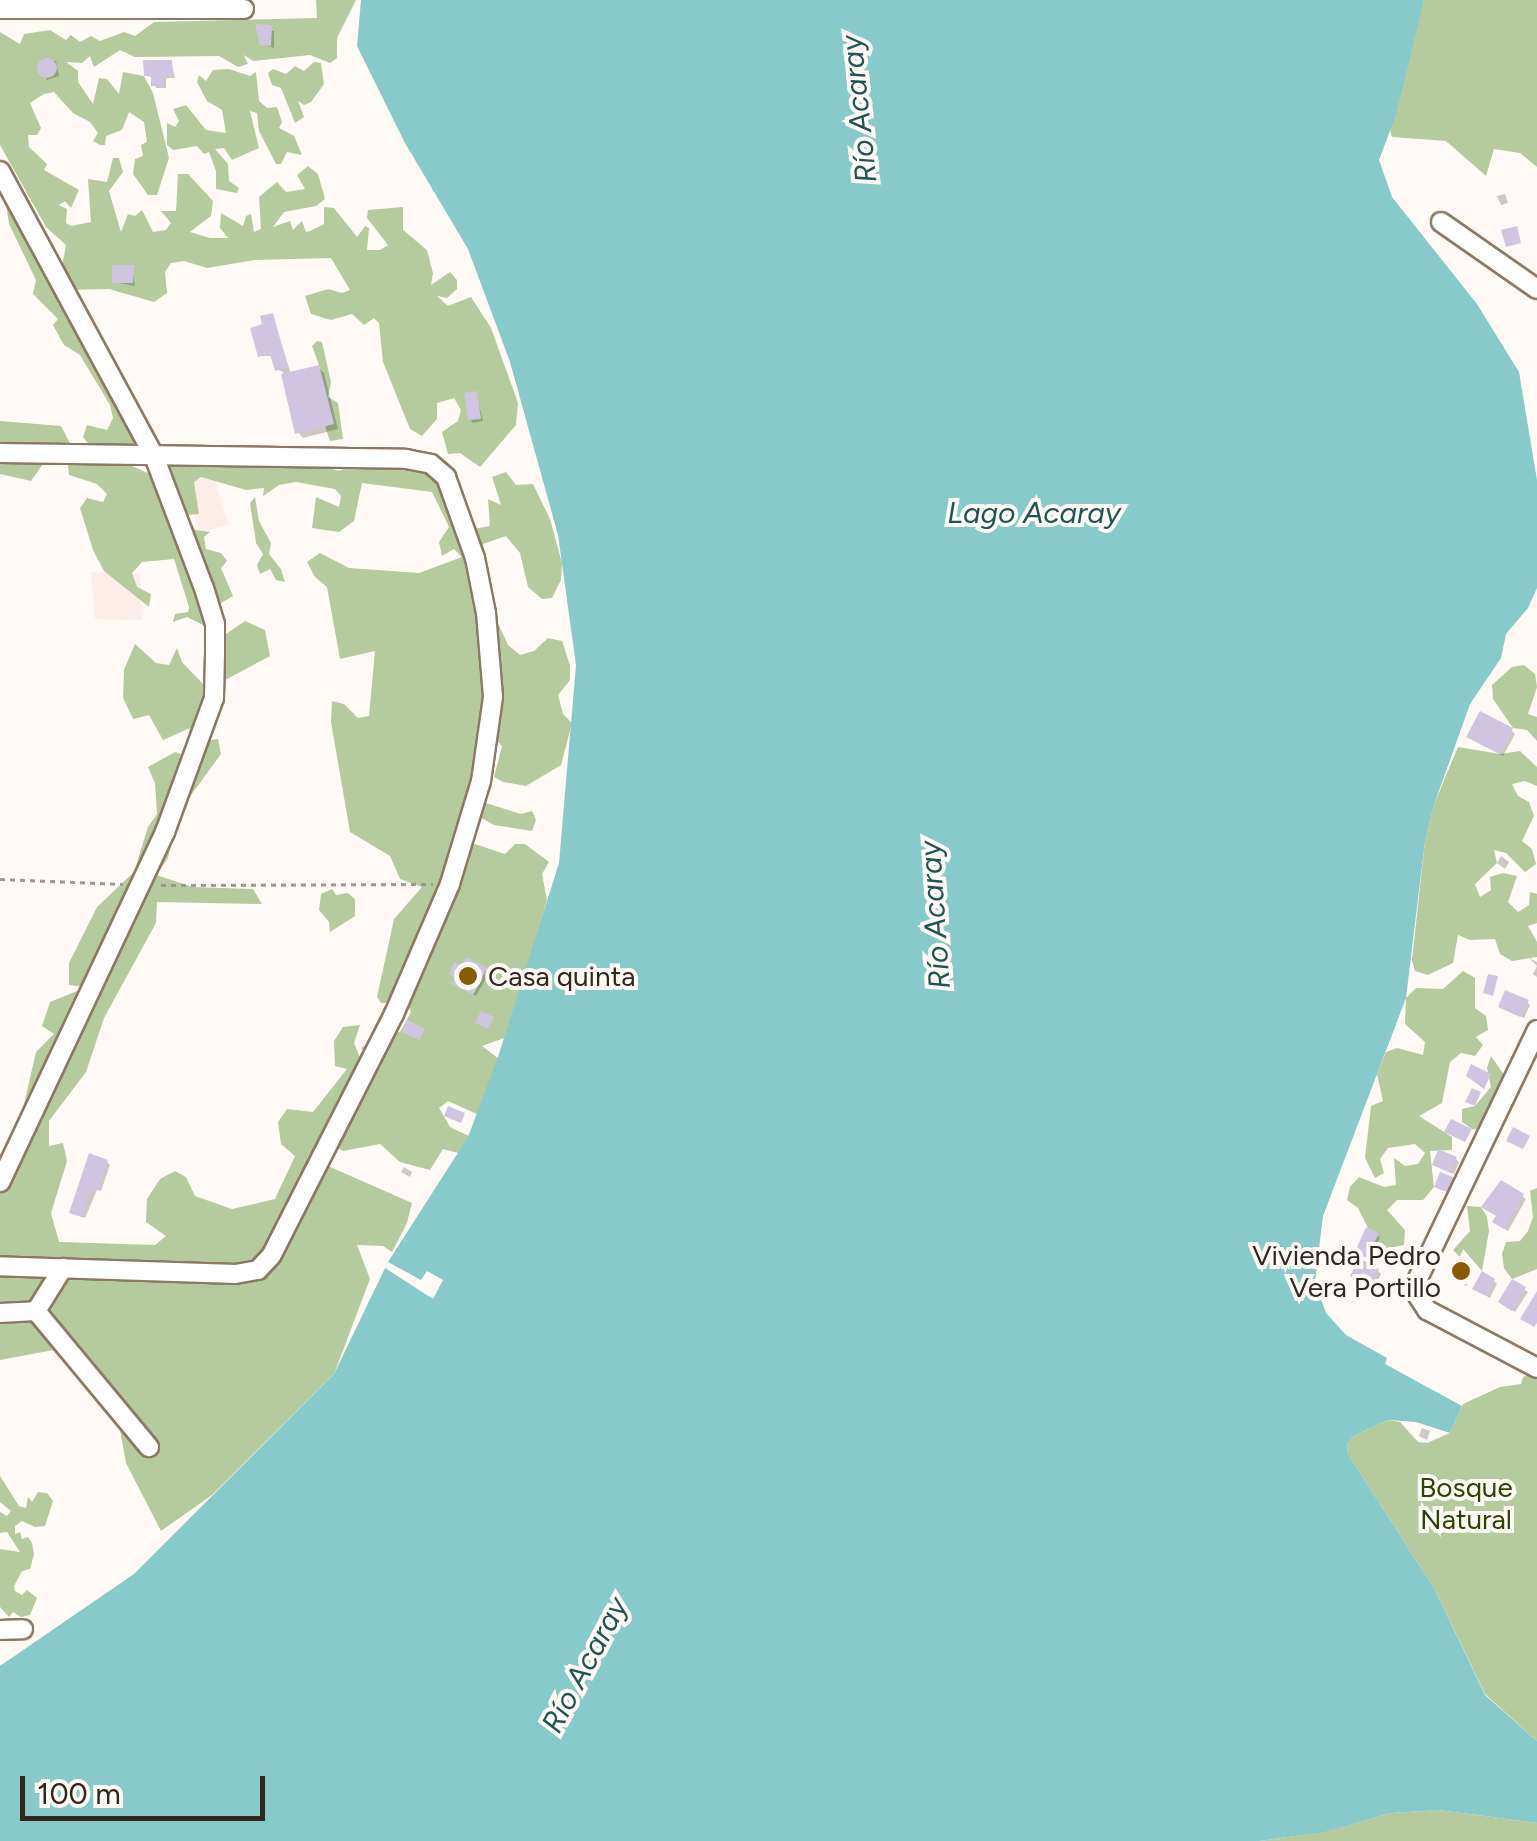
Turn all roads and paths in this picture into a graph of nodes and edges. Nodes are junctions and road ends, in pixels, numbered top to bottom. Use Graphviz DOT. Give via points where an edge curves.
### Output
graph roads {
  1 [pos="244,9"];
  2 [pos="0,10"];
  3 [pos="0,171"];
  4 [pos="1441,222"];
  5 [pos="1537,289"];
  6 [pos="0,453"];
  7 [pos="154,456"];
  8 [pos="0,879"];
  9 [pos="450,884"];
  10 [pos="140,885"];
  11 [pos="1535,1040"];
  12 [pos="0,1182"];
  13 [pos="0,1266"];
  14 [pos="63,1268"];
  15 [pos="36,1311"];
  16 [pos="0,1313"];
  17 [pos="1537,1368"];
  18 [pos="149,1447"];
  19 [pos="23,1629"];
  20 [pos="0,1630"];
  1 -- 2 [label="street"];
  3 -- 7 [label="street"];
  4 -- 5 [label="street"];
  6 -- 7 [label="street"];
  7 -- 9 [label="street" via="406,459 431,464 446,477 475,558 492,696 481,781"];
  7 -- 10 [label="street" via="214,624 214,698"];
  8 -- 10 [label="path"];
  9 -- 10 [label="path"];
  9 -- 14 [label="street" via="394,1014 258,1270"];
  10 -- 12 [label="street"];
  11 -- 17 [label="street" via="1418,1281 1418,1296 1426,1310"];
  13 -- 14 [label="street"];
  14 -- 15 [label="street"];
  15 -- 16 [label="street"];
  15 -- 18 [label="street"];
  19 -- 20 [label="street"];
}
